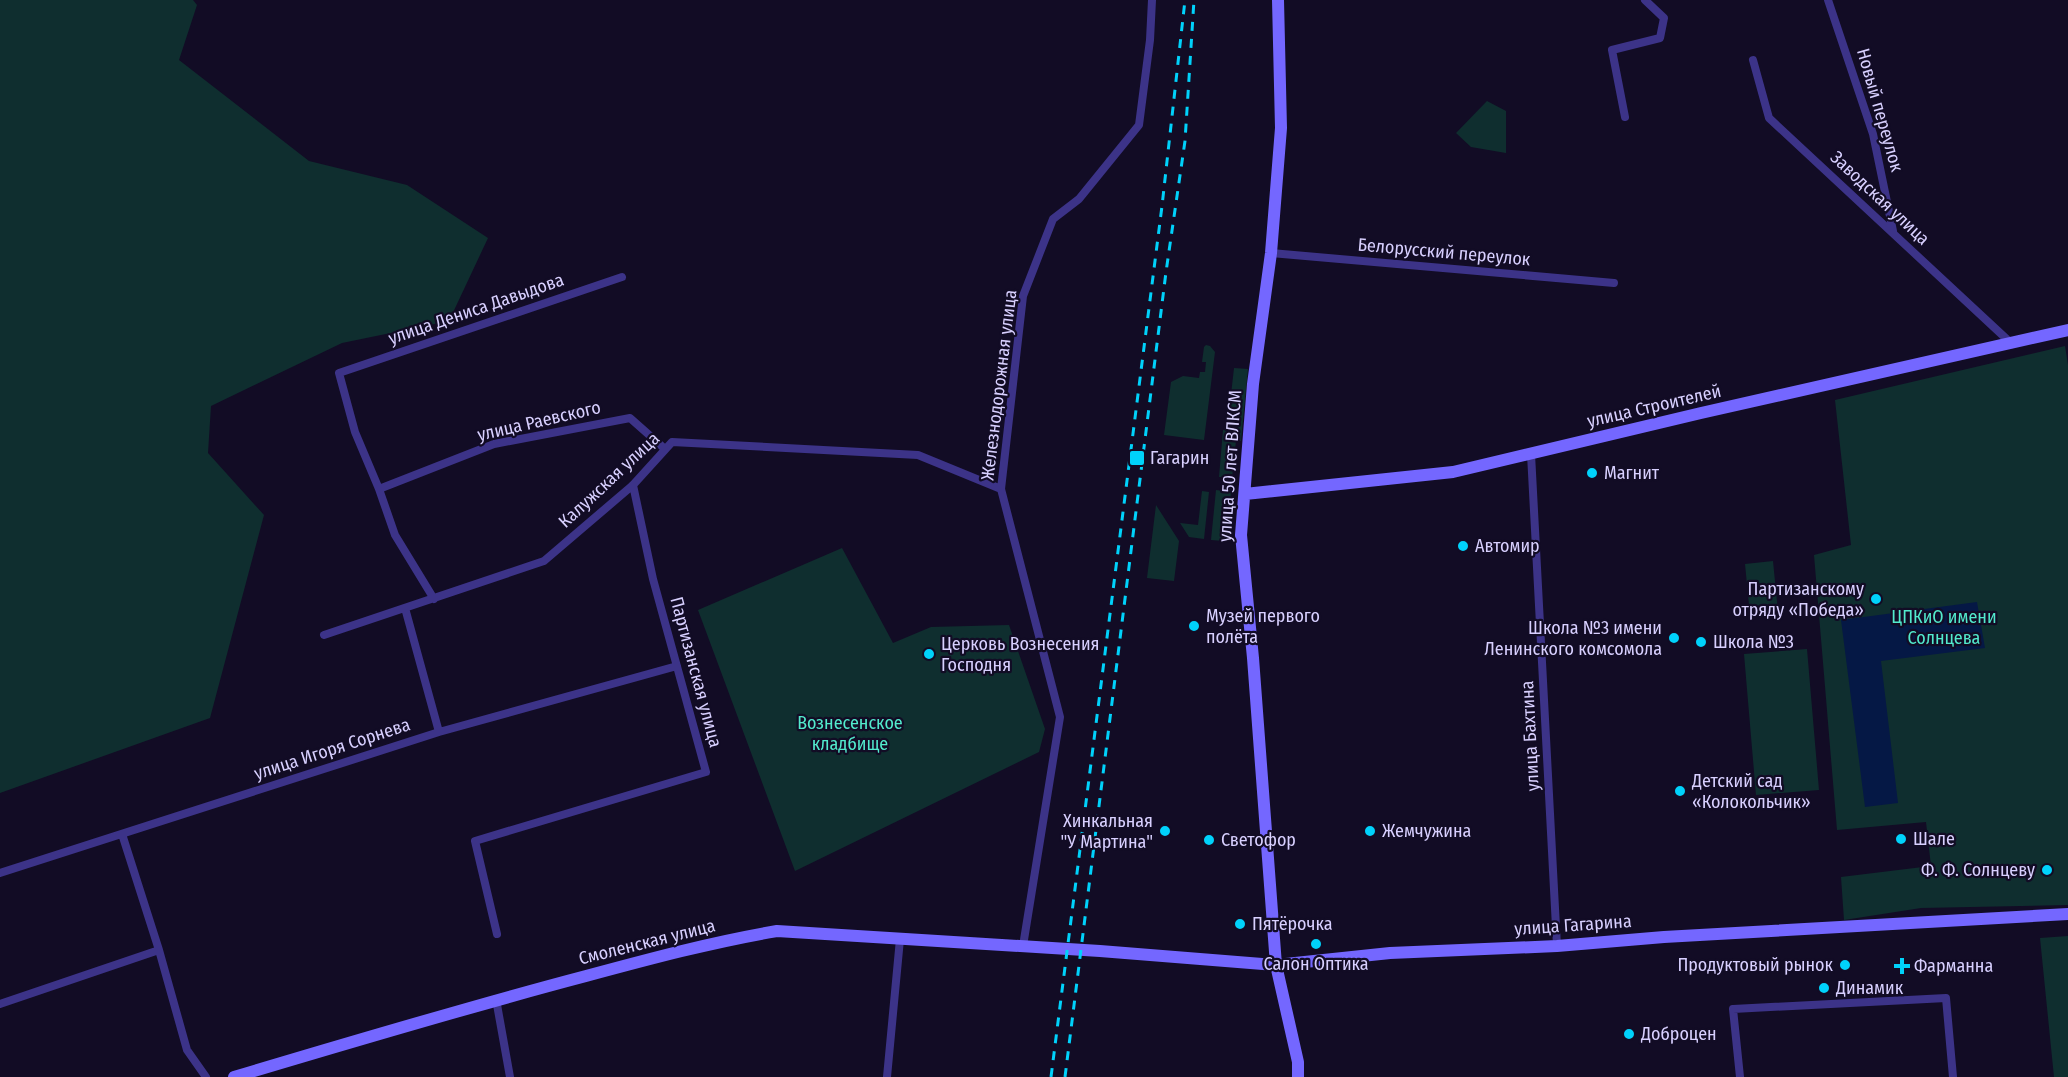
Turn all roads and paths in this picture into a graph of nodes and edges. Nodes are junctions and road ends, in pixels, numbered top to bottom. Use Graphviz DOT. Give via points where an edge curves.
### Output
graph roads {
  1 [pos="1152,0"];
  2 [pos="1278,0"];
  3 [pos="1645,0"];
  4 [pos="1828,0"];
  5 [pos="1753,60"];
  6 [pos="1625,117"];
  7 [pos="1893,231"];
  8 [pos="1271,253"];
  9 [pos="622,277"];
  10 [pos="1614,283"];
  11 [pos="2068,330"];
  12 [pos="2012,344"];
  13 [pos="665,449"];
  14 [pos="1531,453"];
  15 [pos="633,485"];
  16 [pos="379,489"];
  17 [pos="1001,489"];
  18 [pos="1245,494"];
  19 [pos="434,599"];
  20 [pos="405,608"];
  21 [pos="324,635"];
  22 [pos="677,666"];
  23 [pos="439,732"];
  24 [pos="122,834"];
  25 [pos="0,873"];
  26 [pos="2068,914"];
  27 [pos="497,934"];
  28 [pos="900,939"];
  29 [pos="1023,946"];
  30 [pos="1557,946"];
  31 [pos="159,950"];
  32 [pos="1081,951"];
  33 [pos="1276,965"];
  34 [pos="496,999"];
  35 [pos="0,1004"];
  36 [pos="206,1077"];
  37 [pos="234,1077"];
  38 [pos="510,1077"];
  39 [pos="887,1077"];
  40 [pos="1298,1077"];
  41 [pos="1740,1077"];
  42 [pos="1953,1077"];
  1 -- 17 [label="street, Железнодорожная улица" via="1139,125 1079,199 1053,219 1023,296"];
  2 -- 8 [label="main road, улица 50 лет ВЛКСМ" via="1281,128"];
  3 -- 6 [label="street" via="1664,18 1660,38 1611,50"];
  4 -- 7 [label="street, Новый переулок" via="1873,134"];
  5 -- 7 [label="street, Заводская улица" via="1769,118"];
  7 -- 12 [label="street, Заводская улица"];
  8 -- 10 [label="street, Белорусский переулок"];
  8 -- 18 [label="main road, улица 50 лет ВЛКСМ" via="1253,384"];
  9 -- 16 [label="street, улица Дениса Давыдова" via="339,373 355,432"];
  11 -- 12 [label="main road, улица Строителей"];
  12 -- 14 [label="main road, улица Строителей"];
  13 -- 15 [label="street, Калужская улица"];
  13 -- 16 [label="street, улица Раевского" via="630,418 494,444"];
  13 -- 17 [label="street, Калужская улица" via="672,442 918,455"];
  14 -- 18 [label="main road, улица Строителей" via="1453,472"];
  14 -- 30 [label="street, улица Бахтина"];
  15 -- 19 [label="street, Калужская улица" via="544,561"];
  15 -- 22 [label="street, Партизанская улица"];
  16 -- 19 [label="street" via="395,535"];
  17 -- 29 [label="street, Железнодорожная улица" via="1060,717"];
  18 -- 33 [label="main road, улица 50 лет ВЛКСМ" via="1241,534"];
  19 -- 20 [label="street, Калужская улица"];
  20 -- 21 [label="street, Калужская улица"];
  20 -- 23 [label="street"];
  22 -- 23 [label="street, улица Игоря Сорнева"];
  22 -- 27 [label="street, Партизанская улица" via="706,772 475,841"];
  23 -- 24 [label="street, улица Игоря Сорнева"];
  24 -- 25 [label="street, улица Игоря Сорнева"];
  24 -- 31 [label="street"];
  26 -- 30 [label="main road, улица Гагарина"];
  28 -- 29 [label="main road, Смоленская улица"];
  28 -- 34 [label="main road, Смоленская улица" via="777,931"];
  28 -- 39 [label="street"];
  29 -- 32 [label="main road, Смоленская улица"];
  30 -- 33 [label="main road, улица Гагарина" via="1390,953"];
  31 -- 35 [label="street"];
  31 -- 36 [label="street" via="187,1050"];
  32 -- 33 [label="main road, улица Гагарина"];
  33 -- 40 [label="main road, улица 50 лет ВЛКСМ"];
  34 -- 37 [label="main road, Смоленская улица"];
  34 -- 38 [label="street"];
  41 -- 42 [label="street" via="1733,1009 1946,998"];
}
